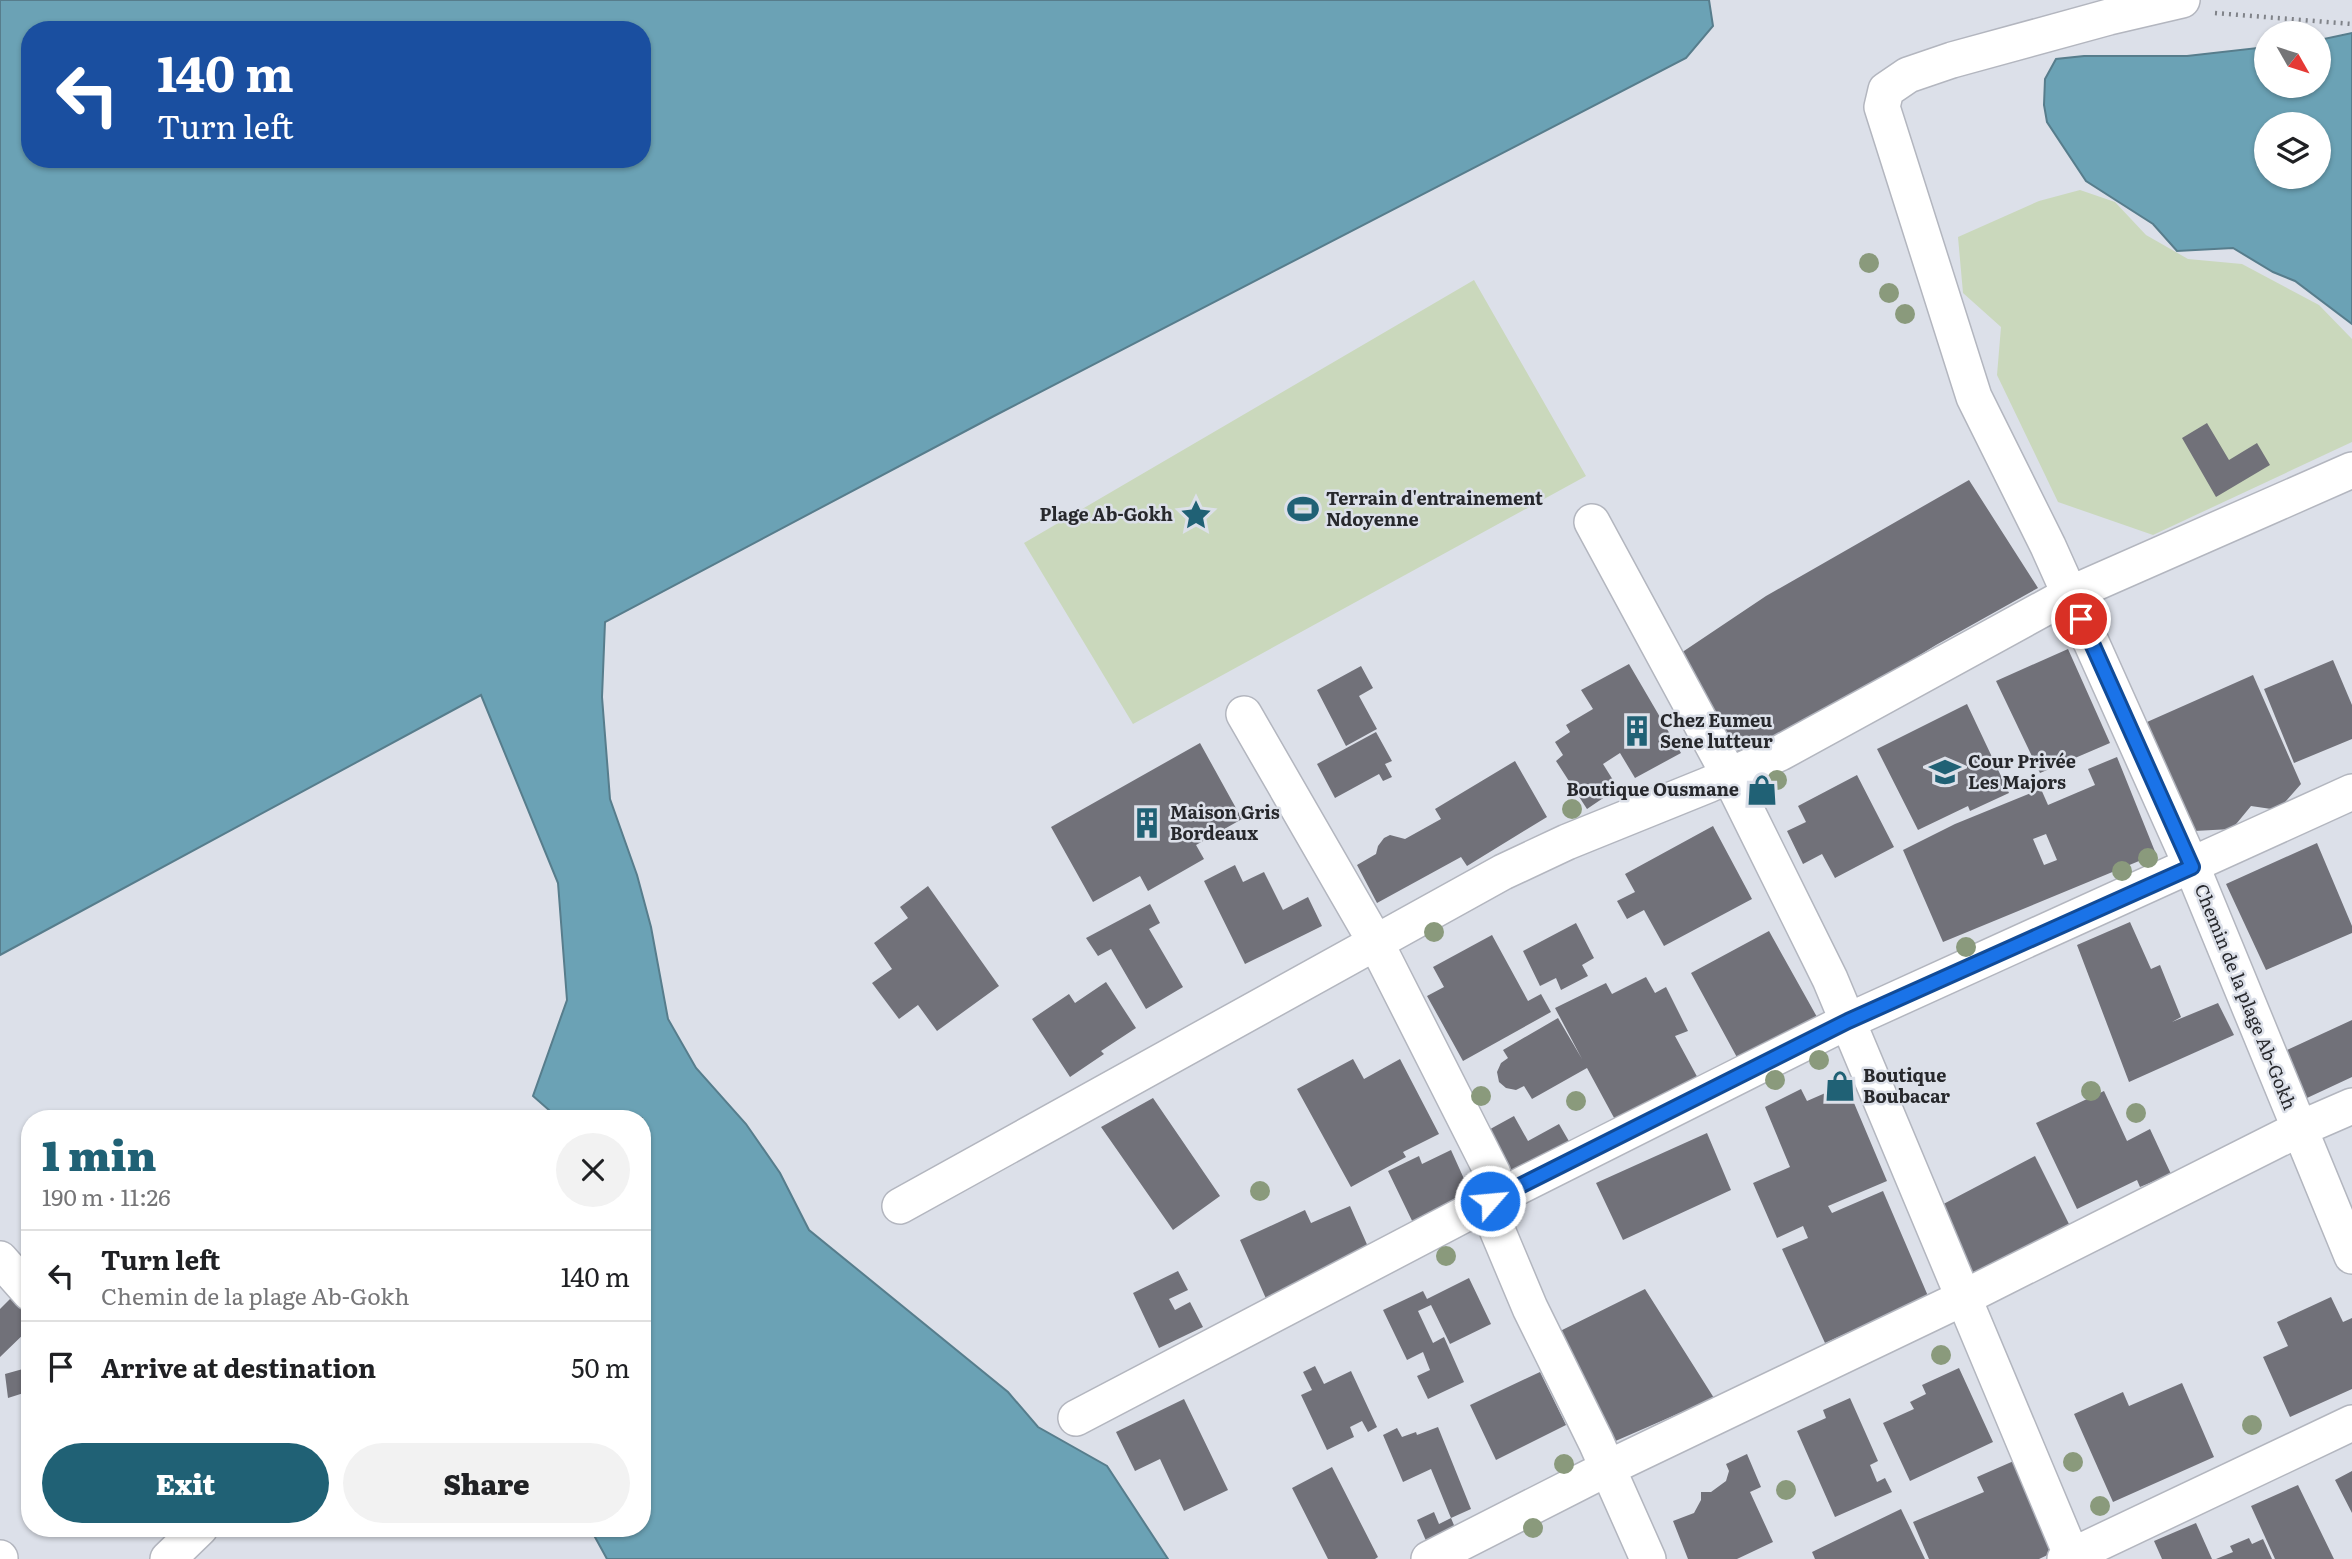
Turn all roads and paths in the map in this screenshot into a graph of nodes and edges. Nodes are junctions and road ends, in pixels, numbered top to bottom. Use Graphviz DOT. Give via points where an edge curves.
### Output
graph roads {
  1 [pos="2182,0"];
  2 [pos="2148,8"];
  3 [pos="2352,24"];
  4 [pos="2352,470"];
  5 [pos="1592,522"];
  6 [pos="2070,594"];
  7 [pos="1244,714"];
  8 [pos="1729,775"];
  9 [pos="2352,792"];
  10 [pos="2192,867"];
  11 [pos="1376,943"];
  12 [pos="1848,1021"];
  13 [pos="2352,1106"];
  14 [pos="2299,1129"];
  15 [pos="1490,1201"];
  16 [pos="900,1206"];
  17 [pos="2352,1256"];
  18 [pos="0,1259"];
  19 [pos="21,1283"];
  20 [pos="1963,1298"];
  21 [pos="1076,1418"];
  22 [pos="2352,1423"];
  23 [pos="1608,1468"];
  24 [pos="191,1537"];
  25 [pos="2070,1558"];
  26 [pos="168,1559"];
  27 [pos="1429,1559"];
  28 [pos="1648,1559"];
  1 -- 2 [label="street"];
  2 -- 3 [label="path"];
  2 -- 6 [label="street, Chemin de la plage Ab-Gokh" via="1908,75 1886,90 1882,107 1974,397"];
  4 -- 6 [label="street"];
  5 -- 8 [label="street"];
  6 -- 8 [label="street" via="1780,752"];
  6 -- 10 [label="street, Chemin de la plage Ab-Gokh"];
  7 -- 11 [label="street"];
  8 -- 11 [label="street" via="1567,842"];
  8 -- 12 [label="street"];
  9 -- 10 [label="street"];
  10 -- 12 [label="street"];
  10 -- 14 [label="street, Chemin de la plage Ab-Gokh"];
  11 -- 15 [label="street" via="1493,1174"];
  11 -- 16 [label="street"];
  12 -- 15 [label="street"];
  12 -- 20 [label="street"];
  13 -- 14 [label="street"];
  14 -- 17 [label="street, Chemin de la plage Ab-Gokh"];
  14 -- 20 [label="street"];
  15 -- 21 [label="street"];
  15 -- 23 [label="street" via="1493,1220 1530,1308"];
  18 -- 19 [label="street"];
  20 -- 23 [label="street"];
  20 -- 25 [label="street"];
  22 -- 25 [label="street"];
  23 -- 27 [label="street"];
  23 -- 28 [label="street"];
  24 -- 26 [label="street"];
}
